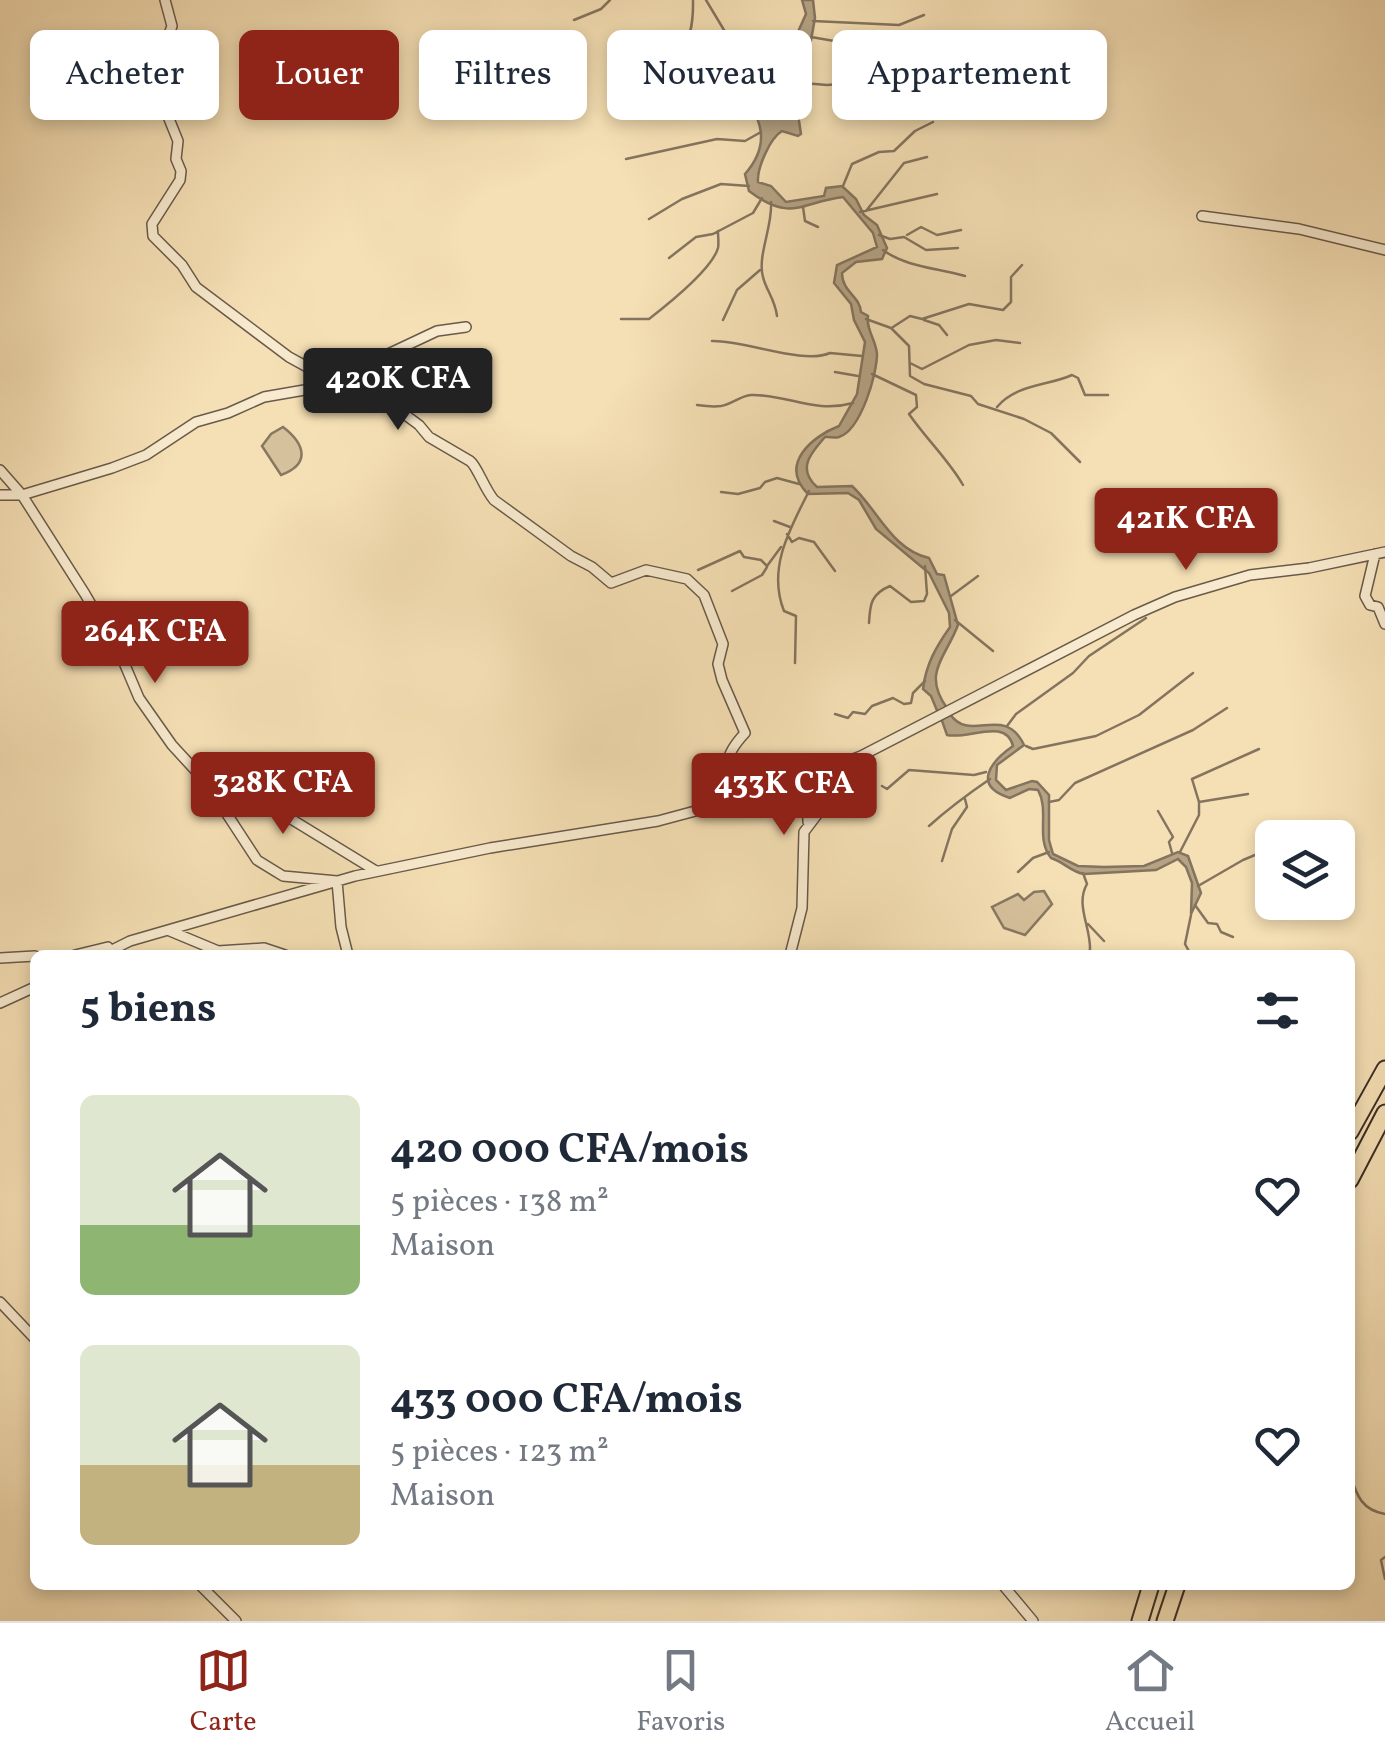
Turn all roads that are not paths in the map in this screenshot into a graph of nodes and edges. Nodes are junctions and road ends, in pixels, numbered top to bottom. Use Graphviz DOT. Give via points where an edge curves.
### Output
graph roads {
  1 [pos="165,0"];
  2 [pos="1202,216"];
  3 [pos="1385,250"];
  4 [pos="466,327"];
  5 [pos="332,382"];
  6 [pos="0,470"];
  7 [pos="22,494"];
  8 [pos="0,495"];
  9 [pos="1380,553"];
  10 [pos="1385,624"];
  11 [pos="861,756"];
  12 [pos="206,782"];
  13 [pos="794,783"];
  14 [pos="744,800"];
  15 [pos="808,825"];
  16 [pos="376,872"];
  17 [pos="338,881"];
  18 [pos="170,930"];
  19 [pos="130,941"];
  20 [pos="95,950"];
  21 [pos="112,950"];
  22 [pos="216,950"];
  23 [pos="233,950"];
  24 [pos="270,950"];
  25 [pos="347,950"];
  26 [pos="791,950"];
  27 [pos="30,956"];
  28 [pos="0,958"];
  29 [pos="30,989"];
  30 [pos="0,1003"];
  31 [pos="1385,1069"];
  32 [pos="1385,1112"];
  33 [pos="1355,1123"];
  34 [pos="1355,1170"];
  35 [pos="0,1302"];
  36 [pos="30,1334"];
  37 [pos="205,1590"];
  38 [pos="1006,1590"];
  39 [pos="1150,1590"];
  40 [pos="1175,1590"];
  41 [pos="236,1621"];
  42 [pos="1033,1621"];
  43 [pos="1140,1621"];
  44 [pos="1165,1621"];
  1 -- 5 [label="street" via="172,26 162,54 163,104 181,171 152,224 154,236 196,287"];
  2 -- 3 [label="street"];
  4 -- 5 [label="street" via="437,331"];
  5 -- 7 [label="street" via="264,397 196,422 146,455"];
  5 -- 14 [label="street" via="392,405 420,424 429,438 476,466 494,500 607,582 646,570 686,579 704,595 723,644 722,680 746,734 729,750 728,762"];
  6 -- 7 [label="street"];
  7 -- 8 [label="street"];
  7 -- 12 [label="street" via="122,658 139,698"];
  9 -- 10 [label="street" via="1365,596"];
  9 -- 11 [label="street" via="1250,575 1174,598"];
  11 -- 13 [label="street"];
  11 -- 15 [label="street"];
  12 -- 16 [label="street" via="265,803"];
  12 -- 17 [label="street" via="264,867 283,876"];
  13 -- 14 [label="street"];
  13 -- 15 [label="street"];
  14 -- 16 [label="street"];
  15 -- 26 [label="street" via="802,908"];
  16 -- 17 [label="street"];
  17 -- 18 [label="street"];
  17 -- 25 [label="street"];
  18 -- 19 [label="street"];
  18 -- 22 [label="street"];
  19 -- 20 [label="street"];
  19 -- 21 [label="street"];
  23 -- 24 [label="street"];
  27 -- 28 [label="street"];
  29 -- 30 [label="street"];
  31 -- 33 [label="highway"];
  32 -- 34 [label="highway"];
  35 -- 36 [label="street"];
  37 -- 41 [label="street"];
  38 -- 42 [label="street"];
  39 -- 43 [label="highway"];
  40 -- 44 [label="highway"];
}
